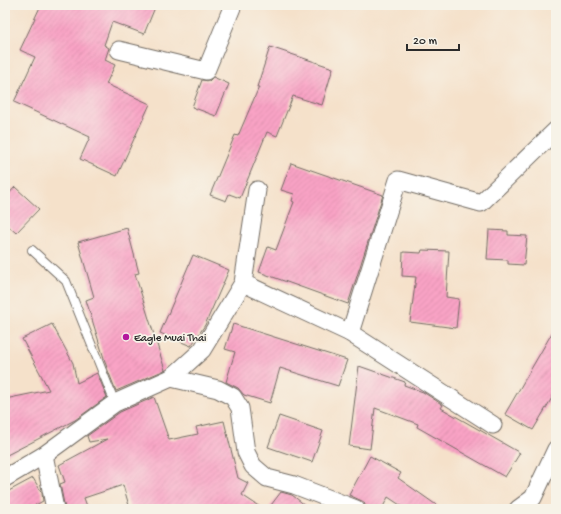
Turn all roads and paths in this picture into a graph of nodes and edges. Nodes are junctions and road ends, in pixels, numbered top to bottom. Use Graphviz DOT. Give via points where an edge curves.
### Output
graph roads {
  1 [pos="233,5"];
  2 [pos="119,50"];
  3 [pos="556,130"];
  4 [pos="257,190"];
  5 [pos="32,250"];
  6 [pos="243,283"];
  7 [pos="350,333"];
  8 [pos="171,378"];
  9 [pos="115,403"];
  10 [pos="492,424"];
  11 [pos="556,449"];
  12 [pos="44,455"];
  13 [pos="5,478"];
  14 [pos="55,509"];
  15 [pos="356,509"];
  16 [pos="518,509"];
  1 -- 2 [label="street" via="206,71"];
  3 -- 7 [label="street" via="481,203 398,180"];
  4 -- 6 [label="street"];
  5 -- 9 [label="lane" via="66,281"];
  6 -- 7 [label="street"];
  6 -- 8 [label="street" via="202,350"];
  7 -- 10 [label="street"];
  8 -- 9 [label="street"];
  8 -- 15 [label="street" via="218,389 233,397 240,408 246,452 253,466 267,478 294,485"];
  9 -- 12 [label="street"];
  11 -- 16 [label="street" via="533,498"];
  12 -- 13 [label="street"];
  12 -- 14 [label="street"];
}
